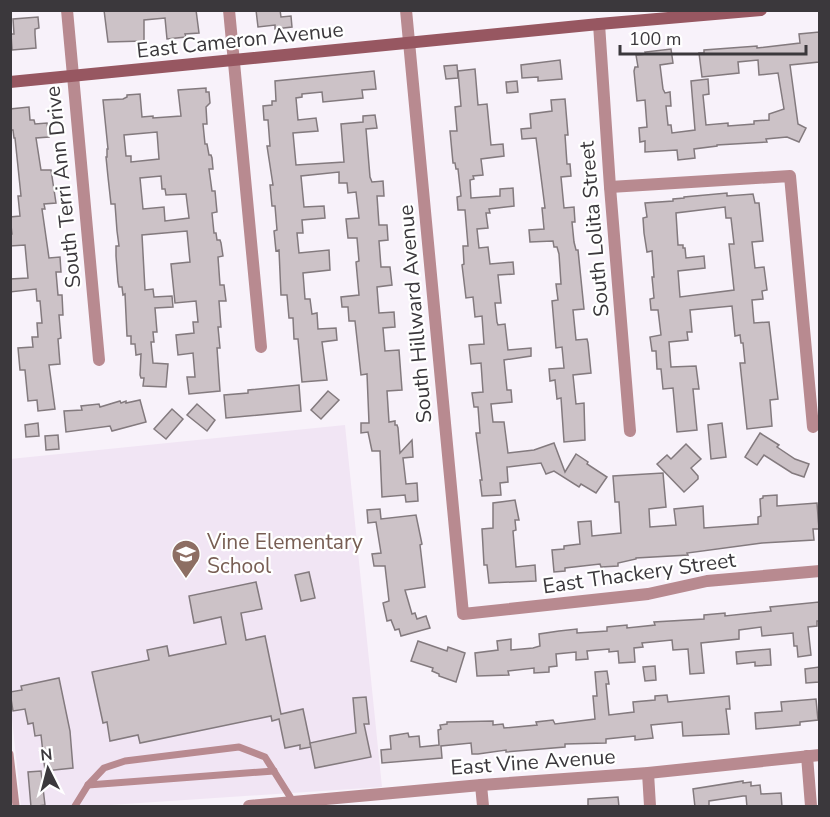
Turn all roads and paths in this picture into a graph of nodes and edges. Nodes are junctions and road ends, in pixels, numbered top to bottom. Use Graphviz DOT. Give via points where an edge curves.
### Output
graph roads {
  1 [pos="67,10"];
  2 [pos="229,10"];
  3 [pos="406,10"];
  4 [pos="761,10"];
  5 [pos="599,24"];
  6 [pos="409,43"];
  7 [pos="234,61"];
  8 [pos="72,76"];
  9 [pos="10,82"];
  10 [pos="610,187"];
  11 [pos="261,347"];
  12 [pos="99,360"];
  13 [pos="813,426"];
  14 [pos="630,431"];
  15 [pos="819,571"];
  16 [pos="463,614"];
  17 [pos="10,754"];
  18 [pos="813,756"];
  19 [pos="274,771"];
  20 [pos="648,773"];
  21 [pos="88,785"];
  22 [pos="481,785"];
  23 [pos="294,803"];
  24 [pos="317,804"];
  25 [pos="16,807"];
  26 [pos="75,807"];
  27 [pos="249,807"];
  28 [pos="483,807"];
  29 [pos="650,807"];
  30 [pos="811,807"];
  1 -- 8 [label="street, South Terri Ann Drive"];
  2 -- 7 [label="street"];
  3 -- 6 [label="street, South Hillward Avenue"];
  4 -- 5 [label="main road, East Cameron Avenue"];
  5 -- 6 [label="main road, East Cameron Avenue"];
  5 -- 10 [label="street, South Lolita Street"];
  6 -- 7 [label="main road, East Cameron Avenue"];
  6 -- 16 [label="street, South Hillward Avenue"];
  7 -- 8 [label="main road, East Cameron Avenue"];
  7 -- 11 [label="street"];
  8 -- 9 [label="main road, East Cameron Avenue"];
  8 -- 12 [label="street, South Terri Ann Drive"];
  10 -- 13 [label="street" via="790,176"];
  10 -- 14 [label="street, South Lolita Street"];
  15 -- 16 [label="street, East Thackery Street" via="707,581 648,594"];
  17 -- 25 [label="lane"];
  18 -- 20 [label="street, East Vine Avenue"];
  18 -- 30 [label="street"];
  19 -- 21 [label="lane"];
  19 -- 21 [label="lane" via="265,757 239,747 125,761 105,768"];
  19 -- 23 [label="lane"];
  20 -- 22 [label="street, East Vine Avenue"];
  20 -- 29 [label="street"];
  21 -- 26 [label="lane"];
  22 -- 24 [label="street, East Vine Avenue"];
  22 -- 28 [label="street"];
  23 -- 24 [label="street, East Vine Avenue"];
  23 -- 27 [label="street, East Vine Avenue"];
}
